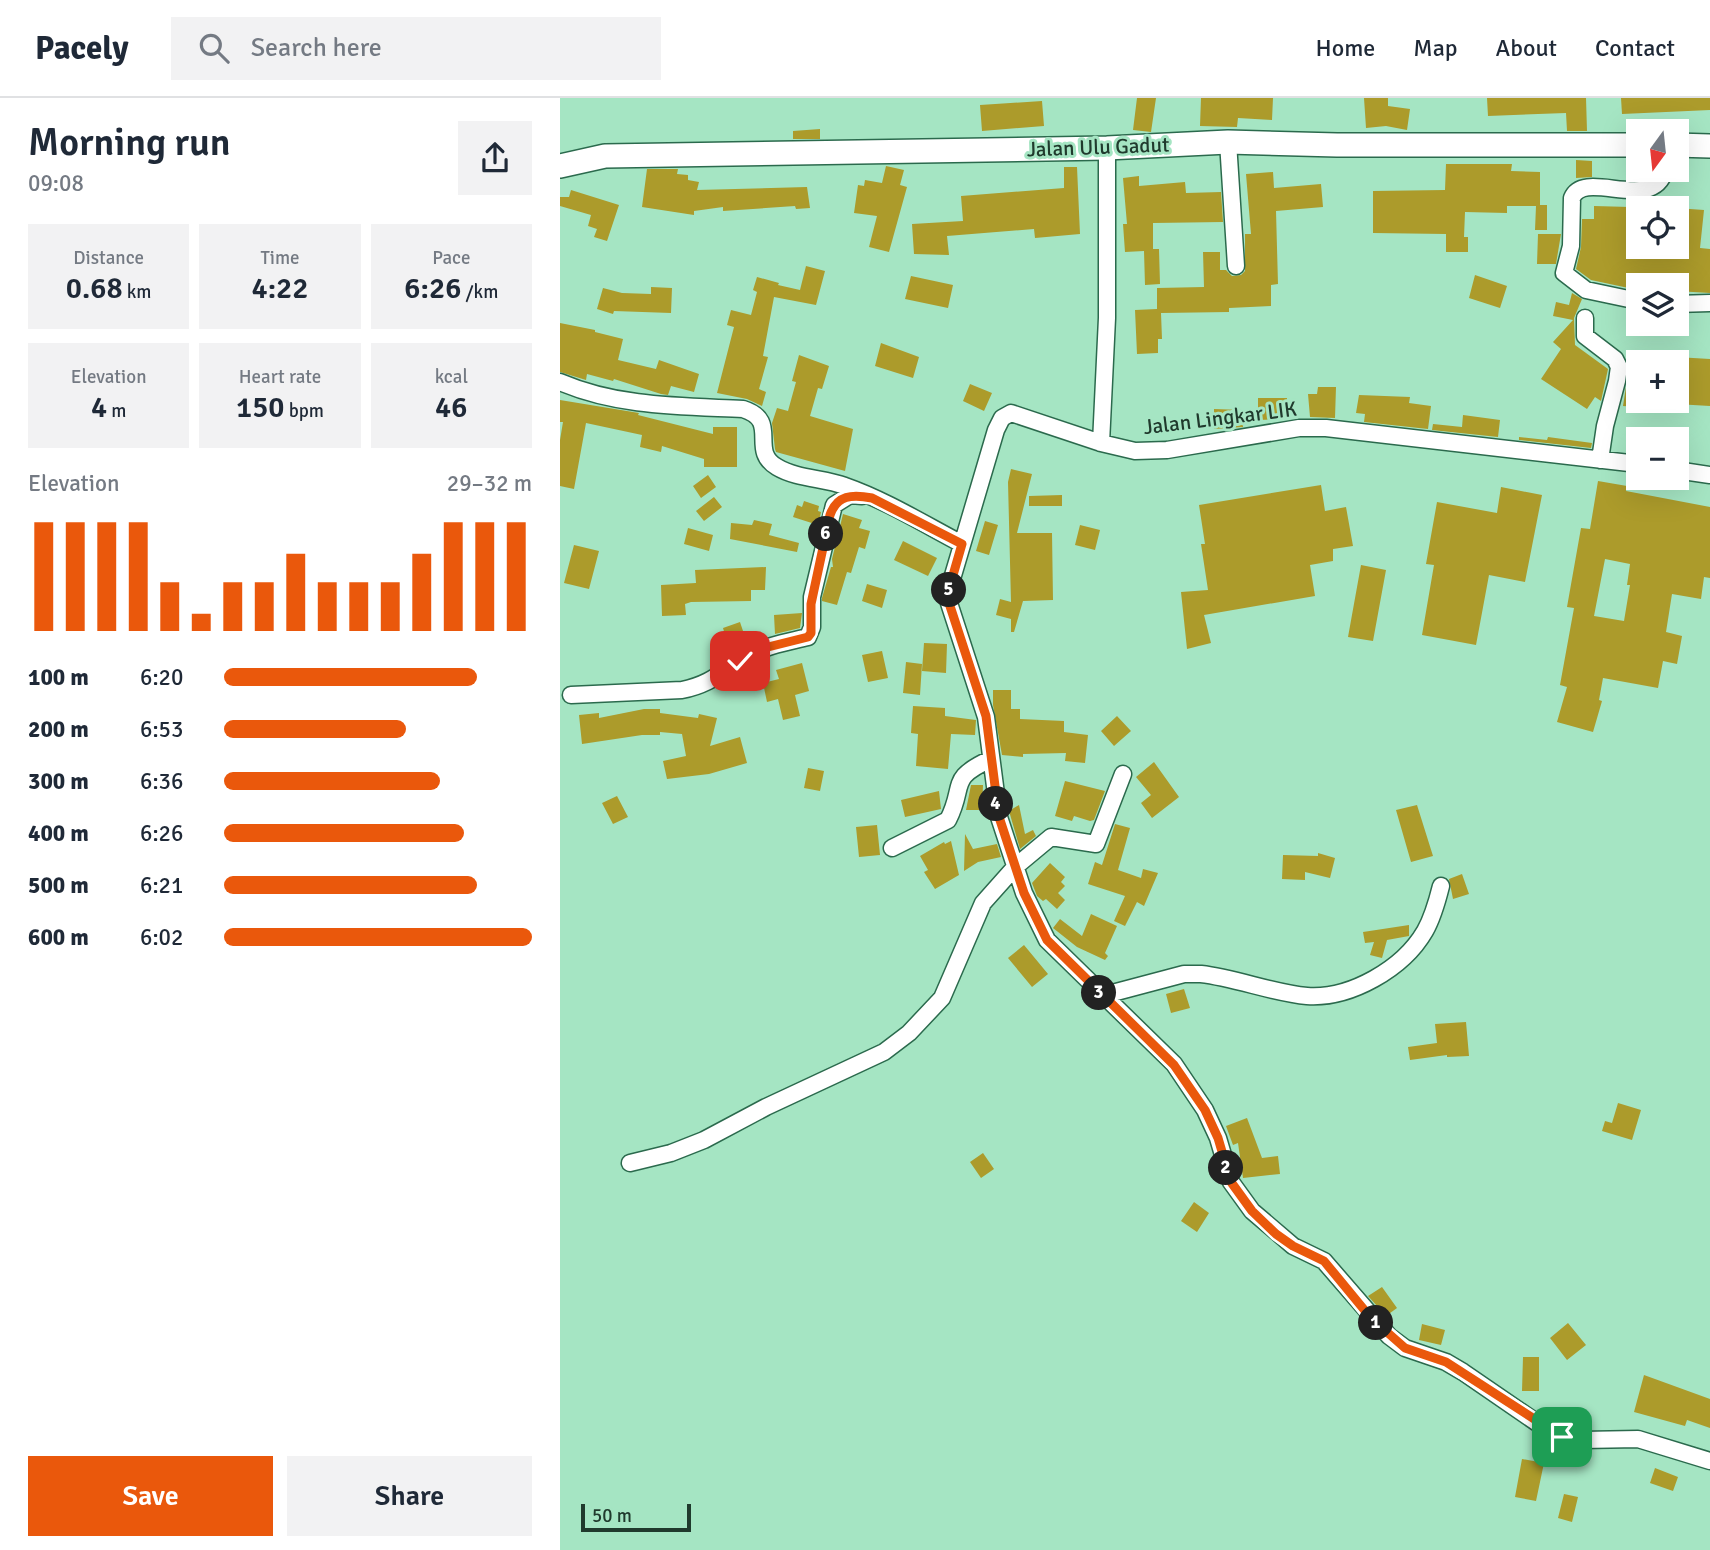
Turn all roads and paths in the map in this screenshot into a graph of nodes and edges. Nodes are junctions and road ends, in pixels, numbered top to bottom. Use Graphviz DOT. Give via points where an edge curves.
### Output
graph roads {
  1 [pos="1228,142"];
  2 [pos="1626,145"];
  3 [pos="1689,145"];
  4 [pos="1710,146"];
  5 [pos="1107,148"];
  6 [pos="560,166"];
  7 [pos="1660,182"];
  8 [pos="1236,266"];
  9 [pos="1626,298"];
  10 [pos="1710,303"];
  11 [pos="1689,304"];
  12 [pos="1585,318"];
  13 [pos="560,382"];
  14 [pos="1101,443"];
  15 [pos="1600,460"];
  16 [pos="1626,463"];
  17 [pos="1689,472"];
  18 [pos="1710,475"];
  19 [pos="872,498"];
  20 [pos="962,544"];
  21 [pos="571,695"];
  22 [pos="990,759"];
  23 [pos="1123,774"];
  24 [pos="892,848"];
  25 [pos="1015,867"];
  26 [pos="1441,886"];
  27 [pos="1101,996"];
  28 [pos="630,1163"];
  29 [pos="1710,1461"];
  1 -- 2 [label="street, Jalan Ulu Gadut"];
  1 -- 5 [label="street, Jalan Ulu Gadut"];
  1 -- 8 [label="street"];
  3 -- 4 [label="street"];
  5 -- 6 [label="street, Jalan Ulu Gadut" via="605,156"];
  5 -- 14 [label="street"];
  7 -- 9 [label="street" via="1651,188 1580,189 1572,198 1572,246 1564,273 1586,290"];
  10 -- 11 [label="street"];
  12 -- 15 [label="street" via="1585,336 1619,367"];
  13 -- 19 [label="street" via="631,402 752,412 764,426 762,448 774,466"];
  14 -- 15 [label="street, Jalan Lingkar LIK" via="1135,451 1167,450 1299,428 1326,428"];
  14 -- 20 [label="street, Jalan Lingkar LIK" via="1032,418 1006,414 996,430"];
  15 -- 16 [label="street, Jalan Lingkar LIK"];
  17 -- 18 [label="street"];
  19 -- 20 [label="street"];
  19 -- 21 [label="street" via="850,495 834,505 812,597 808,637 764,648 699,687"];
  20 -- 22 [label="street" via="949,603 986,716"];
  22 -- 24 [label="street" via="961,777 948,820"];
  22 -- 25 [label="street" via="999,817"];
  23 -- 25 [label="street" via="1096,844 1051,837"];
  25 -- 27 [label="street" via="1047,940"];
  25 -- 28 [label="street" via="983,903 942,998 909,1033 884,1052 704,1140"];
  26 -- 27 [label="street" via="1424,933 1407,954 1376,978 1348,990 1304,996 1223,977 1184,974"];
  27 -- 29 [label="street" via="1181,1074 1218,1138 1231,1182 1252,1211 1293,1246 1324,1261 1389,1336 1405,1348 1446,1362 1562,1437 1638,1439"];
}
